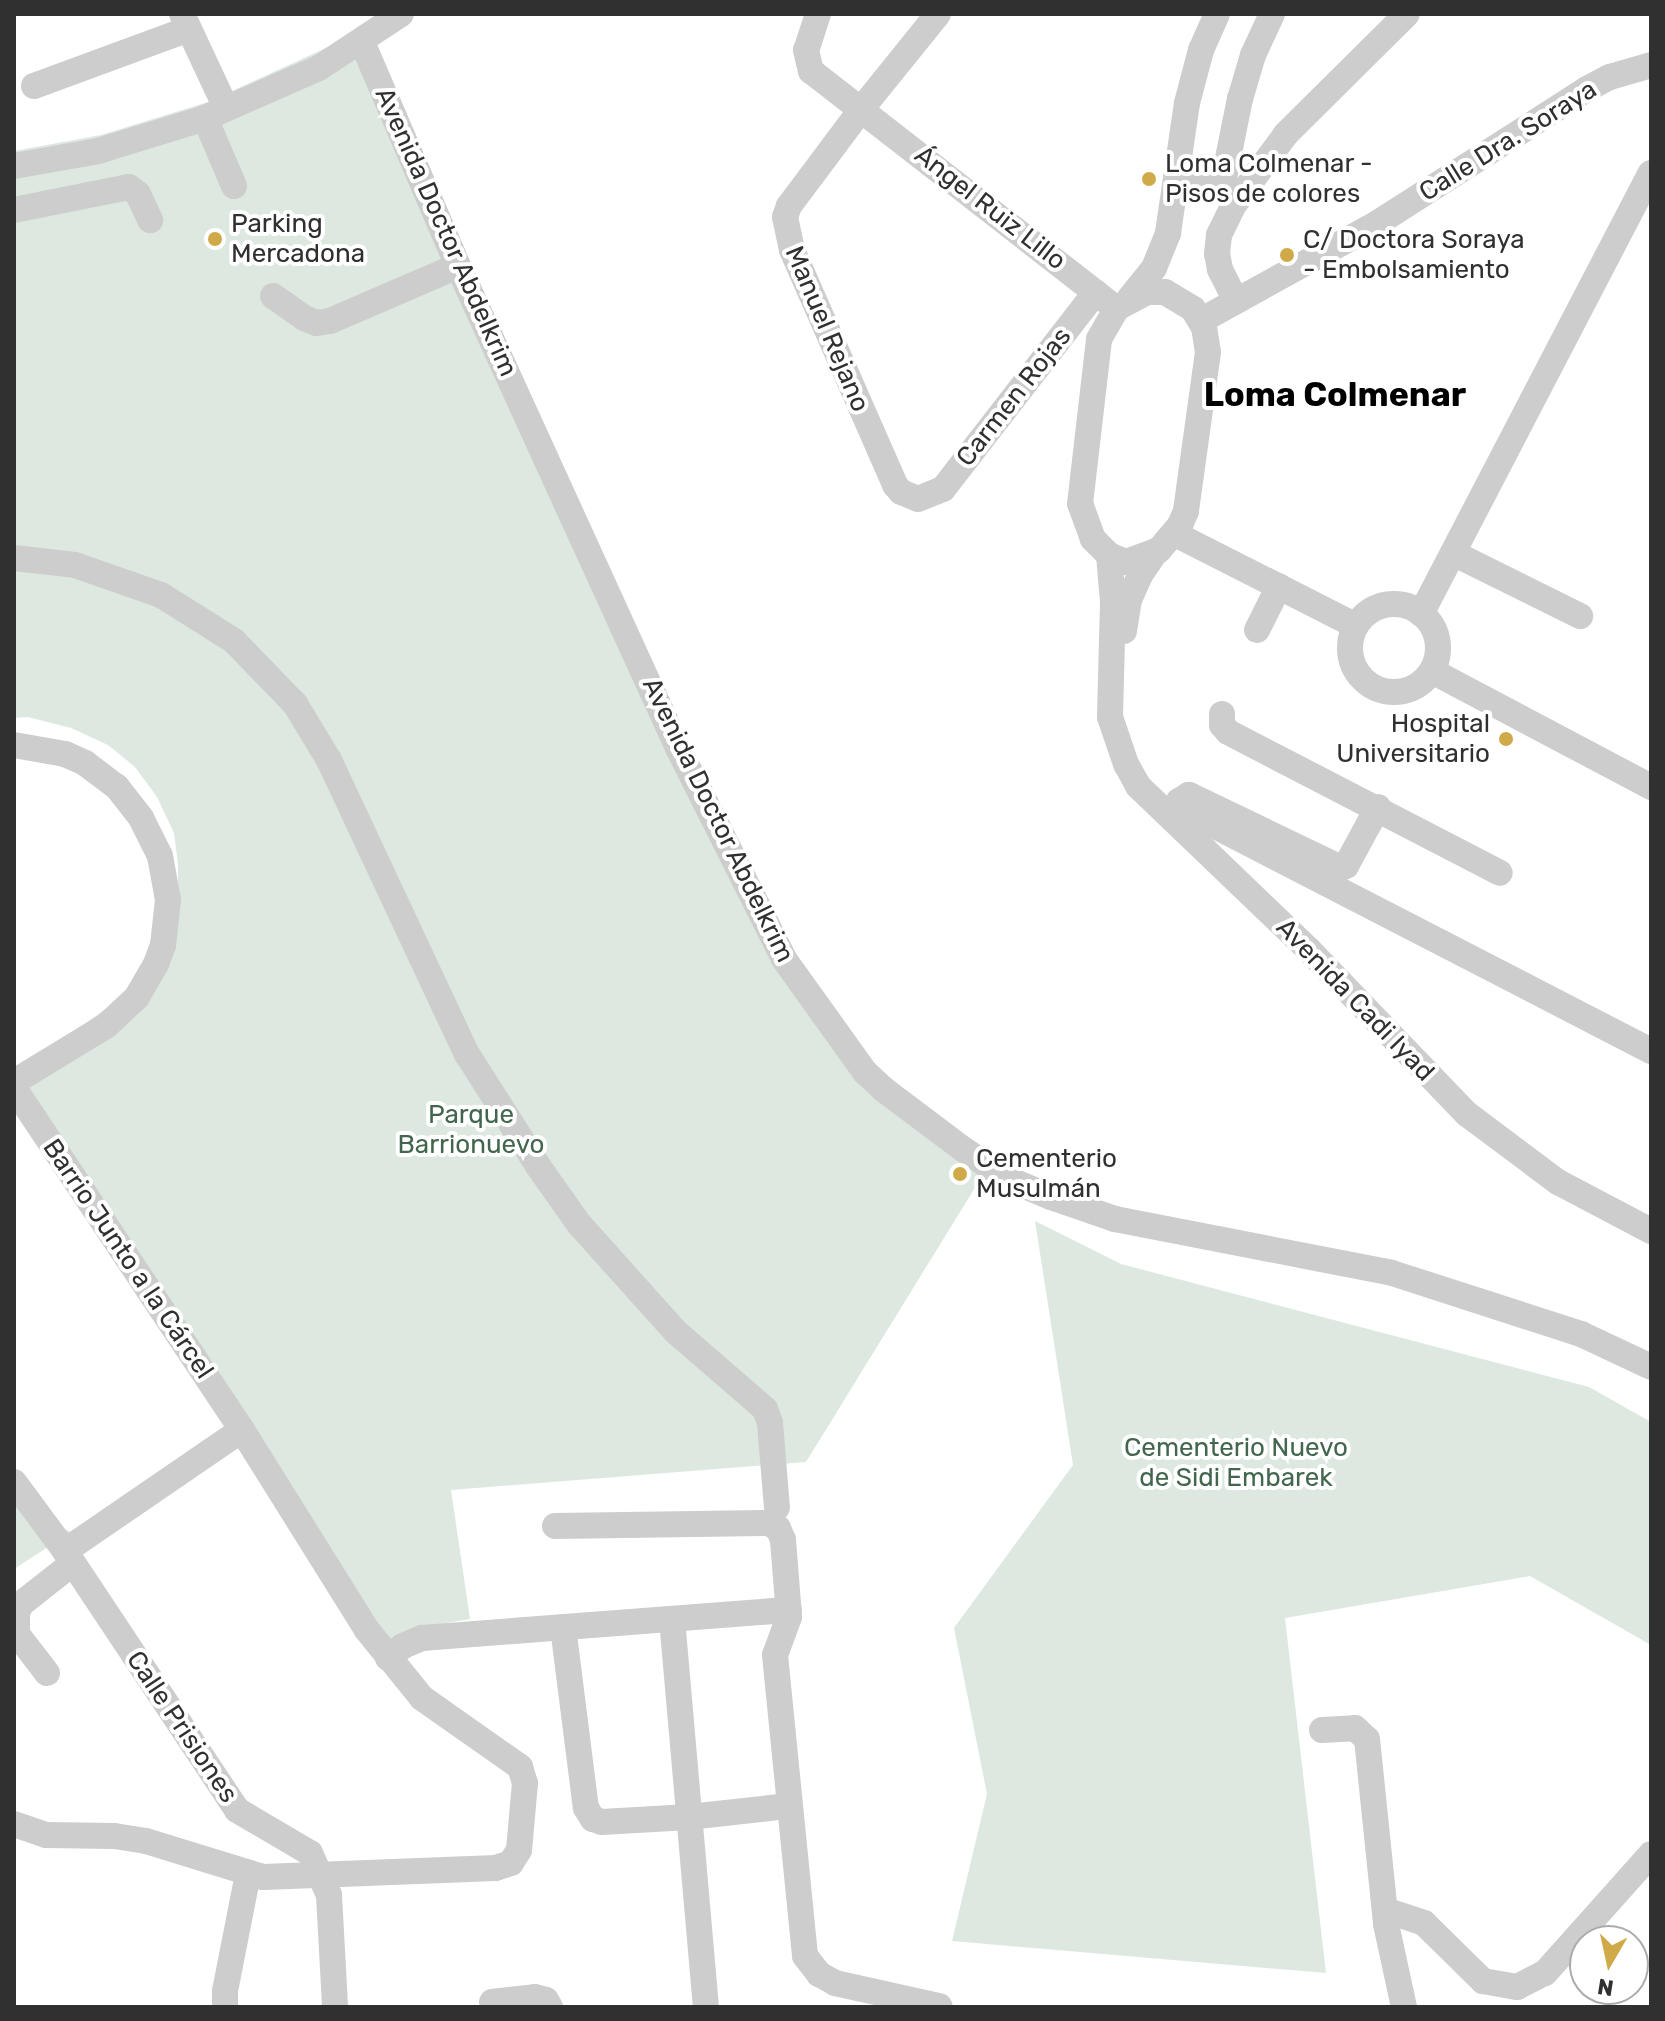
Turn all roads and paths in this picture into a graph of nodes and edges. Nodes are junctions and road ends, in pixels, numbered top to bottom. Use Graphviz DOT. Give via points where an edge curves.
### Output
graph roads {
  1 [pos="401,14"];
  2 [pos="818,14"];
  3 [pos="938,14"];
  4 [pos="1217,14"];
  5 [pos="1272,14"];
  6 [pos="1401,16"];
  7 [pos="185,21"];
  8 [pos="362,42"];
  9 [pos="1651,65"];
  10 [pos="34,86"];
  11 [pos="863,107"];
  12 [pos="216,113"];
  13 [pos="14,166"];
  14 [pos="1651,173"];
  15 [pos="1177,185"];
  16 [pos="234,186"];
  17 [pos="14,210"];
  18 [pos="150,220"];
  19 [pos="1168,233"];
  20 [pos="458,266"];
  21 [pos="1096,292"];
  22 [pos="273,296"];
  23 [pos="1236,301"];
  24 [pos="1122,305"];
  25 [pos="1193,311"];
  26 [pos="928,497"];
  27 [pos="1166,543"];
  28 [pos="1453,553"];
  29 [pos="1109,555"];
  30 [pos="14,558"];
  31 [pos="1279,586"];
  32 [pos="1421,614"];
  33 [pos="1580,616"];
  34 [pos="1356,626"];
  35 [pos="1257,630"];
  36 [pos="1432,671"];
  37 [pos="1222,714"];
  38 [pos="1110,717"];
  39 [pos="14,745"];
  40 [pos="1651,787"];
  41 [pos="1378,807"];
  42 [pos="1500,873"];
  43 [pos="1651,1051"];
  44 [pos="14,1085"];
  45 [pos="1651,1231"];
  46 [pos="1651,1367"];
  47 [pos="242,1430"];
  48 [pos="14,1482"];
  49 [pos="777,1508"];
  50 [pos="555,1526"];
  51 [pos="69,1557"];
  52 [pos="789,1610"];
  53 [pos="672,1619"];
  54 [pos="563,1627"];
  55 [pos="388,1658"];
  56 [pos="47,1673"];
  57 [pos="1322,1730"];
  58 [pos="789,1806"];
  59 [pos="689,1817"];
  60 [pos="14,1824"];
  61 [pos="46,1835"];
  62 [pos="14,1838"];
  63 [pos="1651,1854"];
  64 [pos="248,1874"];
  65 [pos="323,1876"];
  66 [pos="1385,1910"];
  67 [pos="492,2002"];
  68 [pos="939,2006"];
  69 [pos="225,2007"];
  70 [pos="335,2007"];
  71 [pos="550,2007"];
  72 [pos="706,2007"];
  73 [pos="1404,2007"];
  1 -- 8 [label="street"];
  2 -- 11 [label="street, Ángel Ruiz Lillo" via="808,39 807,63"];
  3 -- 11 [label="street, Manuel Rejano"];
  4 -- 15 [label="street" via="1187,103"];
  5 -- 15 [label="street" via="1240,99 1224,178 1212,189"];
  6 -- 23 [label="street" via="1286,134 1233,206 1219,235 1217,254"];
  7 -- 10 [label="street"];
  7 -- 12 [label="street"];
  8 -- 12 [label="street" via="319,68"];
  8 -- 20 [label="street, Avenida Doctor Abdelkrim"];
  9 -- 23 [label="street, Calle Dra. Soraya" via="1587,89 1376,224"];
  11 -- 21 [label="street, Ángel Ruiz Lillo"];
  11 -- 26 [label="street, Manuel Rejano" via="789,206 784,227 895,485 909,496"];
  12 -- 13 [label="street" via="98,151"];
  12 -- 16 [label="street"];
  14 -- 28 [label="street"];
  15 -- 19 [label="street"];
  17 -- 18 [label="street" via="129,187"];
  19 -- 24 [label="street" via="1154,268"];
  19 -- 25 [label="street" via="1171,267"];
  20 -- 22 [label="street" via="330,321 304,318"];
  20 -- 46 [label="street, Avenida Doctor Abdelkrim" via="678,748 784,959 865,1072 883,1089 1008,1179 1051,1197 1115,1219 1392,1273 1581,1334"];
  21 -- 24 [label="street, Ángel Ruiz Lillo"];
  21 -- 26 [label="street, Carmen Rojas" via="950,480"];
  23 -- 25 [label="street, Calle Dra. Soraya"];
  24 -- 25 [label="street" via="1137,294 1157,291"];
  24 -- 29 [label="street" via="1099,339 1080,504 1087,528"];
  25 -- 27 [label="street, Avenida Cadi Iyad" via="1208,352 1186,511"];
  27 -- 29 [label="street" via="1126,562"];
  27 -- 31 [label="street"];
  27 -- 38 [label="street, Avenida Cadi Iyad" via="1129,600"];
  28 -- 32 [label="street"];
  28 -- 33 [label="street"];
  29 -- 38 [label="street, Avenida Cadi Iyad"];
  30 -- 49 [label="street" via="75,565 161,595 234,641 295,704 329,760 467,1054 538,1166 579,1224 676,1332 765,1409"];
  31 -- 34 [label="street"];
  31 -- 35 [label="street"];
  32 -- 34 [label="street" via="1411,607 1386,605"];
  32 -- 36 [label="street" via="1438,647"];
  34 -- 36 [label="street" via="1353,665 1371,686 1384,691 1411,689"];
  36 -- 40 [label="street"];
  37 -- 41 [label="street" via="1228,732"];
  38 -- 45 [label="street, Avenida Cadi Iyad" via="1138,786 1309,950 1467,1114 1558,1182"];
  39 -- 44 [label="street, Barrio Junto a la Cárcel" via="65,754 117,787 160,856 168,900 163,945 136,998 106,1026"];
  41 -- 42 [label="street"];
  41 -- 43 [label="street" via="1341,868 1189,795 1179,801 1182,809"];
  44 -- 47 [label="street, Barrio Junto a la Cárcel"];
  47 -- 51 [label="street"];
  47 -- 55 [label="street, Barrio Junto a la Cárcel"];
  48 -- 51 [label="street"];
  50 -- 52 [label="street" via="773,1525 783,1540"];
  51 -- 56 [label="street" via="21,1604 14,1621 17,1634"];
  51 -- 65 [label="street, Calle Prisiones" via="237,1810 304,1847"];
  52 -- 53 [label="street"];
  52 -- 58 [label="street" via="775,1655"];
  53 -- 54 [label="street"];
  53 -- 59 [label="street"];
  54 -- 55 [label="street" via="422,1638"];
  54 -- 59 [label="street" via="588,1815 602,1822"];
  55 -- 65 [label="street, Barrio Junto a la Cárcel" via="422,1698 520,1767 525,1783 519,1850 504,1867"];
  57 -- 66 [label="street" via="1355,1728 1367,1739"];
  58 -- 59 [label="street"];
  58 -- 68 [label="street" via="802,1945 811,1966 835,1983"];
  59 -- 72 [label="street"];
  60 -- 61 [label="street"];
  61 -- 62 [label="street"];
  61 -- 64 [label="street" via="146,1841"];
  63 -- 66 [label="street" via="1545,1973 1517,1987 1483,1981 1424,1923"];
  64 -- 65 [label="street"];
  64 -- 69 [label="street"];
  65 -- 70 [label="street" via="329,1895"];
  66 -- 73 [label="street"];
  67 -- 71 [label="street" via="535,1997"];
}
